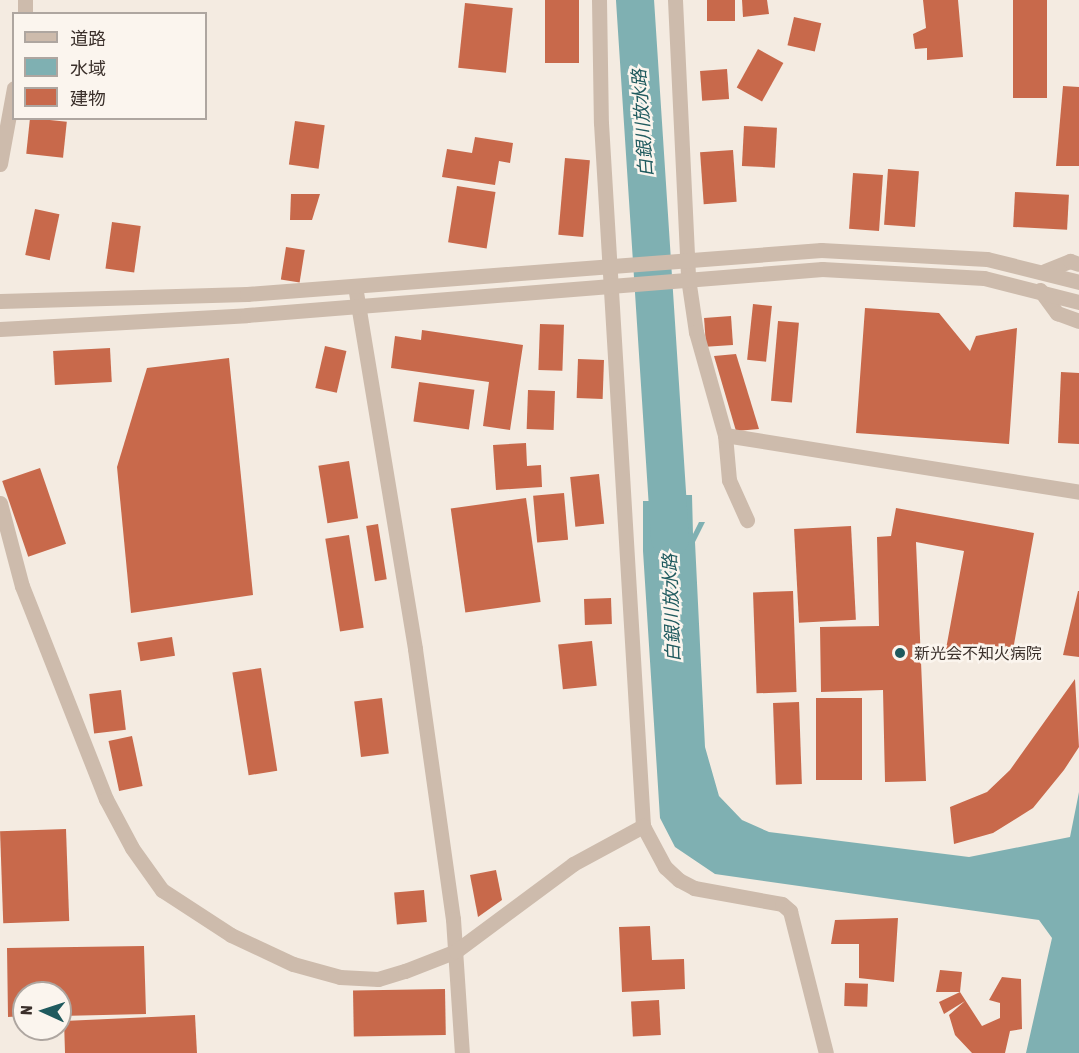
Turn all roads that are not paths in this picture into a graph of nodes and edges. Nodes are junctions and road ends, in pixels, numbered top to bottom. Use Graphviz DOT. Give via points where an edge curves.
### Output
graph roads {
  1 [pos="599,0"];
  2 [pos="675,0"];
  3 [pos="12,99"];
  4 [pos="0,164"];
  5 [pos="688,260"];
  6 [pos="1079,264"];
  7 [pos="609,266"];
  8 [pos="1045,271"];
  9 [pos="688,278"];
  10 [pos="1079,282"];
  11 [pos="610,285"];
  12 [pos="355,286"];
  13 [pos="1040,290"];
  14 [pos="0,302"];
  15 [pos="1079,302"];
  16 [pos="359,307"];
  17 [pos="1079,321"];
  18 [pos="0,329"];
  19 [pos="725,435"];
  20 [pos="1079,492"];
  21 [pos="0,503"];
  22 [pos="747,520"];
  23 [pos="642,826"];
  24 [pos="456,951"];
  25 [pos="462,1053"];
  26 [pos="826,1053"];
  1 -- 7 [label="street"];
  2 -- 5 [label="street"];
  3 -- 4 [label="street"];
  5 -- 7 [label="street"];
  5 -- 8 [label="street" via="873,249 987,259"];
  5 -- 9 [label="street"];
  6 -- 8 [label="street" via="1070,261"];
  7 -- 11 [label="street"];
  7 -- 12 [label="street"];
  8 -- 10 [label="street"];
  9 -- 11 [label="street"];
  9 -- 13 [label="street" via="872,268 984,278"];
  9 -- 19 [label="street" via="696,332"];
  11 -- 16 [label="street"];
  11 -- 23 [label="street"];
  12 -- 14 [label="street" via="114,301"];
  12 -- 16 [label="street"];
  13 -- 15 [label="street"];
  13 -- 17 [label="street" via="1057,313"];
  16 -- 18 [label="street"];
  16 -- 24 [label="street" via="416,649"];
  19 -- 20 [label="street"];
  19 -- 22 [label="street" via="729,480"];
  21 -- 24 [label="street" via="22,586 106,799 162,890 231,934 293,964 340,977 378,979"];
  23 -- 24 [label="street" via="573,864"];
  23 -- 26 [label="street" via="665,867 679,880 705,891 782,904 790,911"];
  24 -- 25 [label="street"];
}
